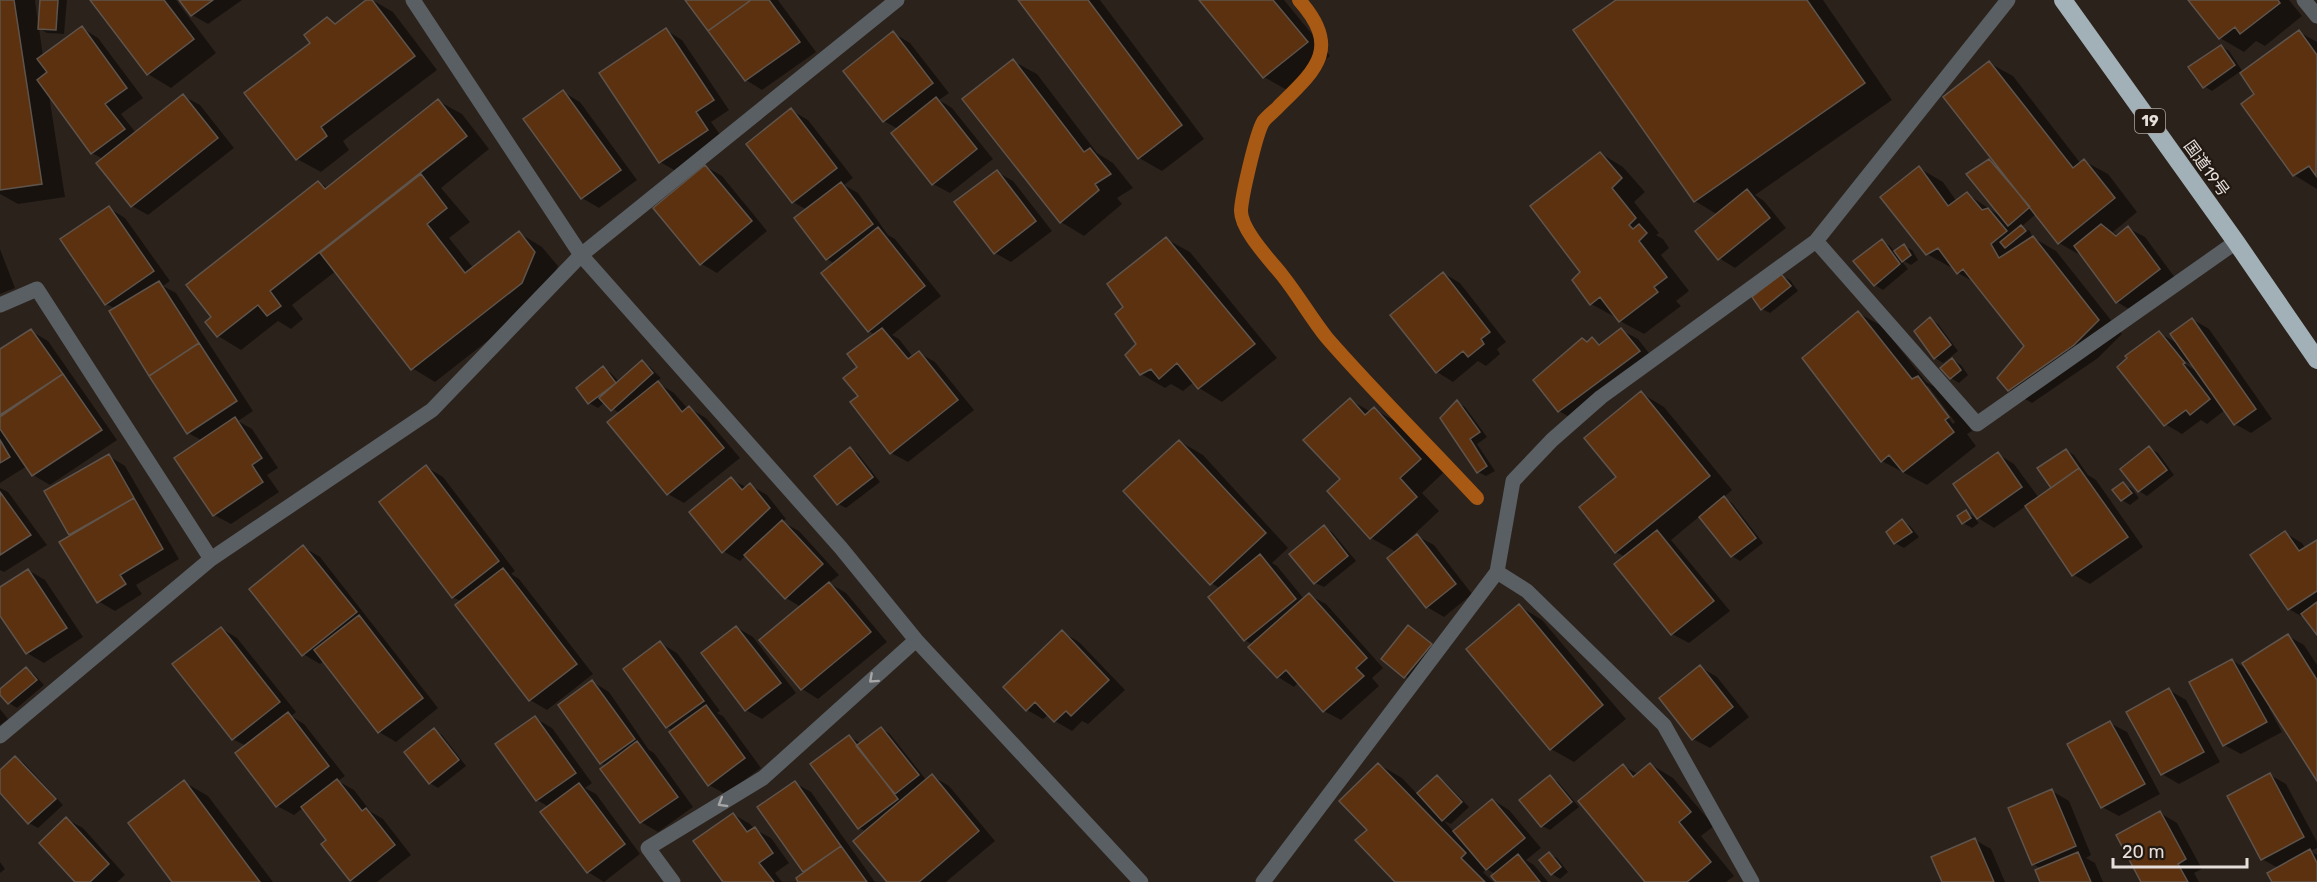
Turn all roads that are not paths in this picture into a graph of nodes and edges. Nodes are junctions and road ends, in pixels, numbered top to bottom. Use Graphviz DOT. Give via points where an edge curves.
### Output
graph roads {
  1 [pos="413,0"];
  2 [pos="897,0"];
  3 [pos="2008,0"];
  4 [pos="2063,0"];
  5 [pos="2304,0"];
  6 [pos="2317,16"];
  7 [pos="1816,241"];
  8 [pos="2236,242"];
  9 [pos="581,255"];
  10 [pos="0,305"];
  11 [pos="2317,360"];
  12 [pos="211,559"];
  13 [pos="1497,572"];
  14 [pos="916,640"];
  15 [pos="0,736"];
  16 [pos="673,882"];
  17 [pos="1141,882"];
  18 [pos="1263,882"];
  19 [pos="1752,882"];
  1 -- 9 [label="street"];
  2 -- 9 [label="street"];
  3 -- 7 [label="street"];
  4 -- 8 [label="highway, 国道19号 / 19"];
  5 -- 6 [label="street"];
  7 -- 8 [label="street" via="1977,424"];
  7 -- 13 [label="street" via="1601,397 1552,440 1513,481"];
  8 -- 11 [label="highway, 国道19号 / 19"];
  9 -- 12 [label="street" via="432,410"];
  9 -- 14 [label="street" via="841,548"];
  10 -- 12 [label="street" via="37,289"];
  12 -- 15 [label="street"];
  13 -- 18 [label="street"];
  13 -- 19 [label="street" via="1527,591 1664,725"];
  14 -- 16 [label="street, one-way" via="763,778 648,848"];
  14 -- 17 [label="street"];
}
